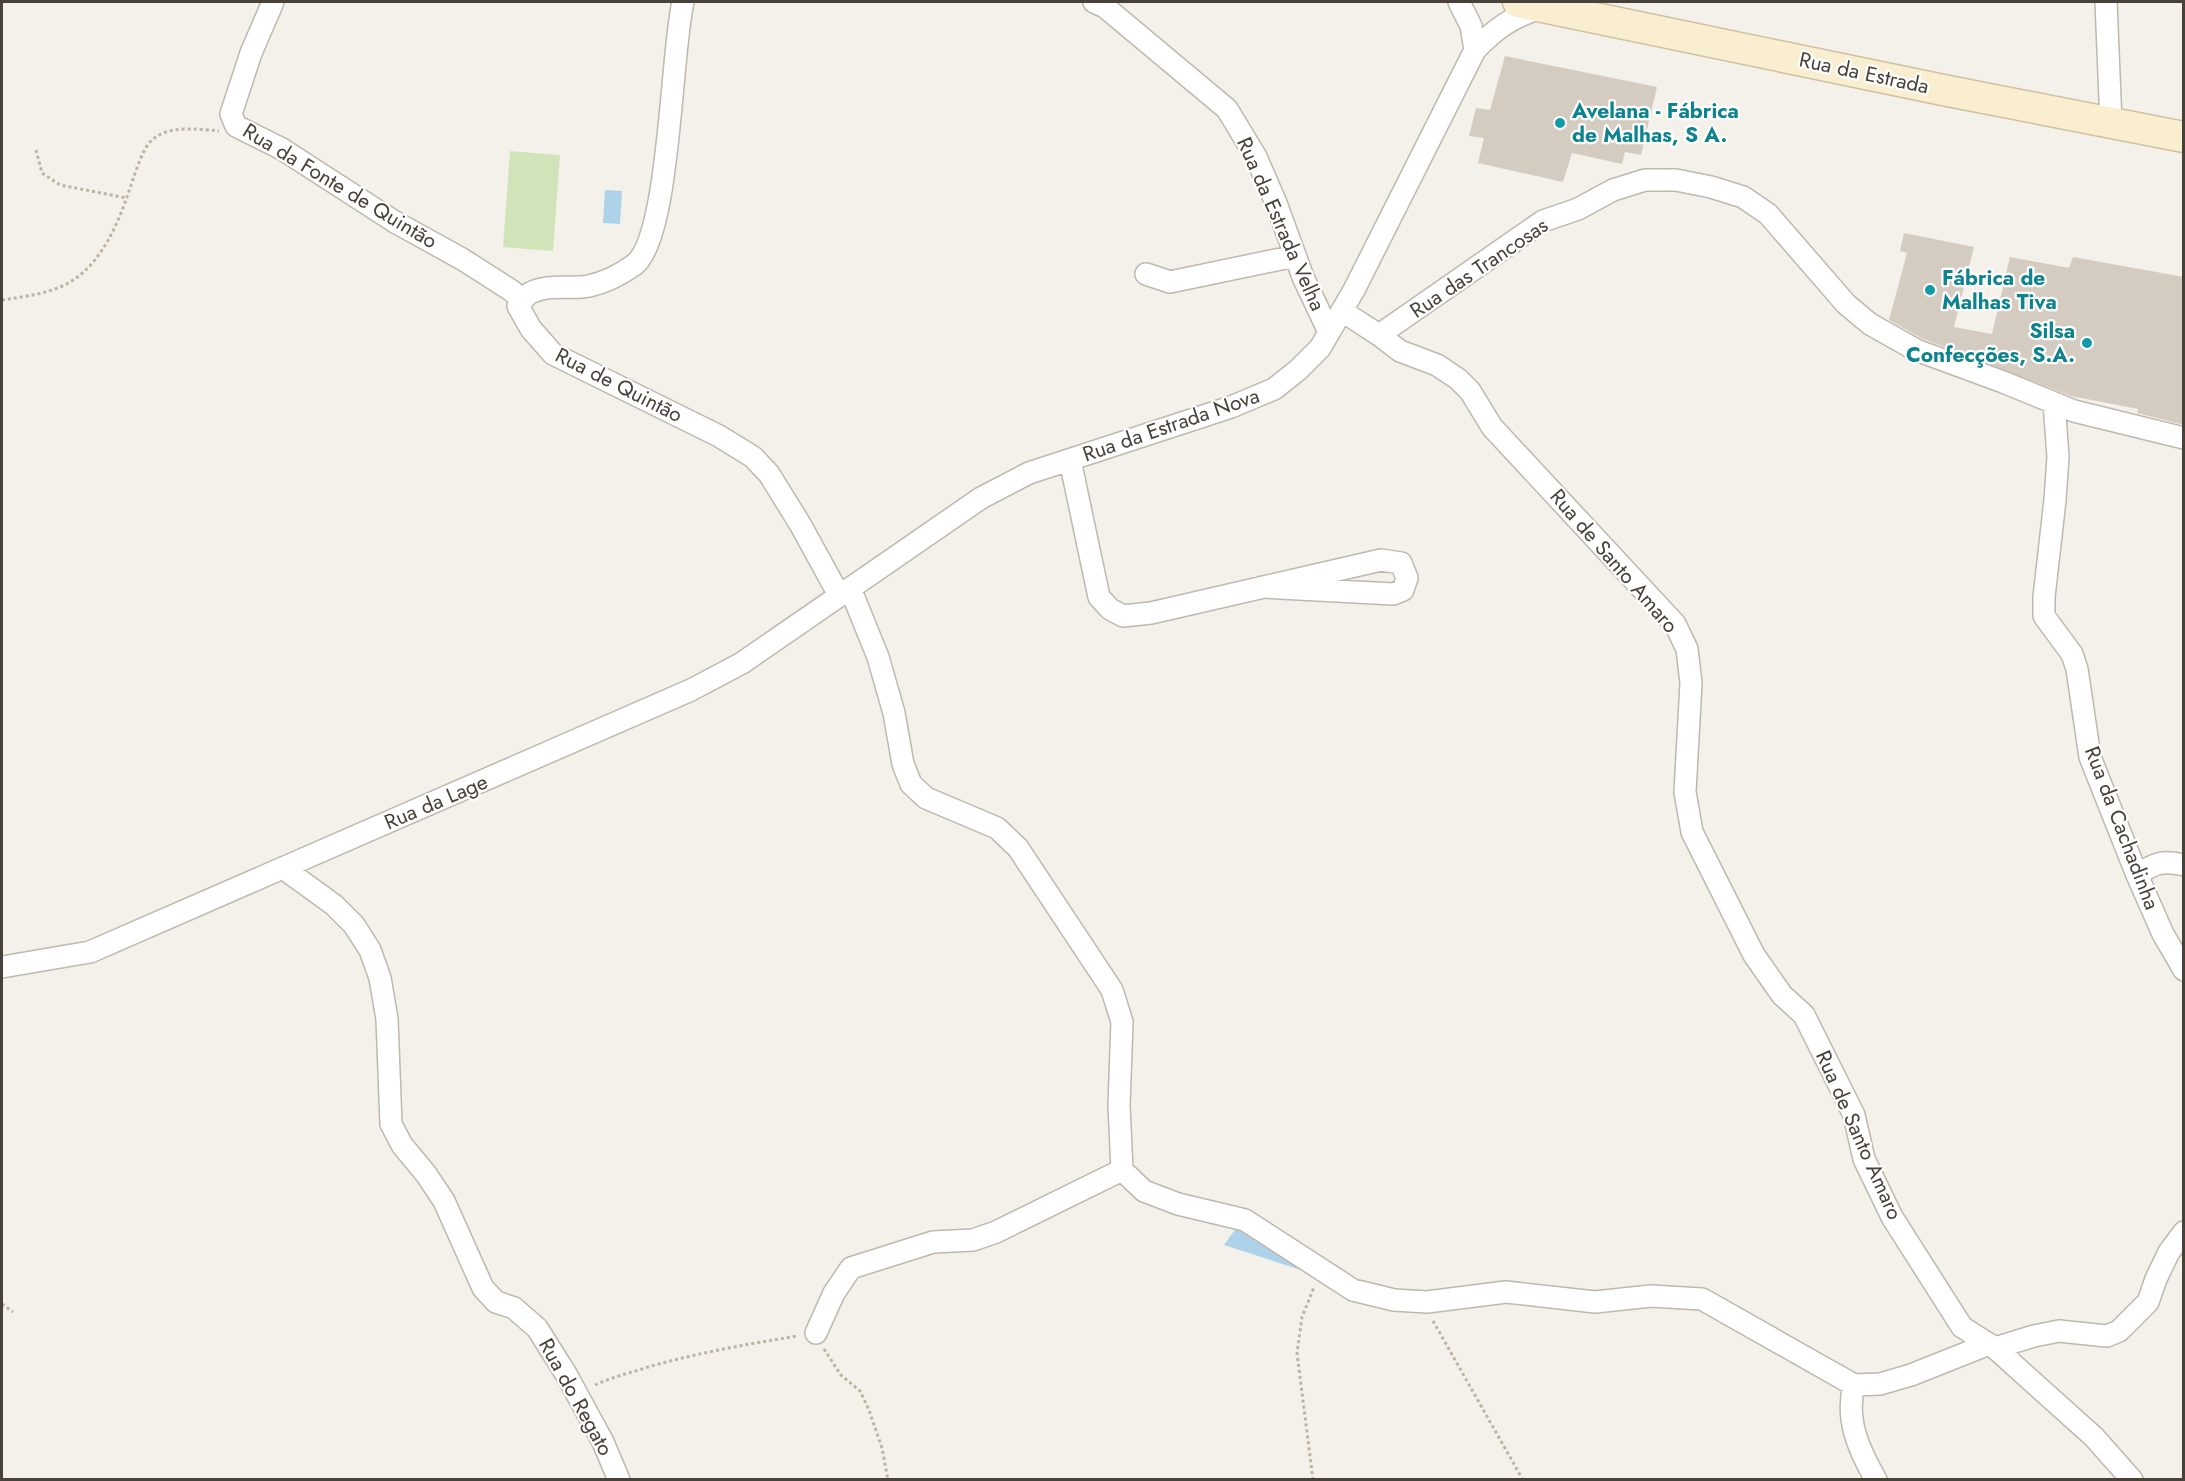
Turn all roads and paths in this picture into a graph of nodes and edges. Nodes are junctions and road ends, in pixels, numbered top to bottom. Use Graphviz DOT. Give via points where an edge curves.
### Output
graph roads {
  1 [pos="273,2"];
  2 [pos="683,2"];
  3 [pos="1094,2"];
  4 [pos="1459,2"];
  5 [pos="2106,2"];
  6 [pos="1533,3"];
  7 [pos="1475,50"];
  8 [pos="2111,123"];
  9 [pos="236,126"];
  10 [pos="2184,137"];
  11 [pos="36,150"];
  12 [pos="127,198"];
  13 [pos="1295,256"];
  14 [pos="1146,274"];
  15 [pos="2,300"];
  16 [pos="522,302"];
  17 [pos="1342,311"];
  18 [pos="1329,332"];
  19 [pos="1379,335"];
  20 [pos="2054,403"];
  21 [pos="2184,438"];
  22 [pos="1070,460"];
  23 [pos="1262,587"];
  24 [pos="845,592"];
  25 [pos="2184,865"];
  26 [pos="283,868"];
  27 [pos="2137,875"];
  28 [pos="2,968"];
  29 [pos="2184,970"];
  30 [pos="1122,1170"];
  31 [pos="2184,1232"];
  32 [pos="1323,1270"];
  33 [pos="1428,1302"];
  34 [pos="2,1304"];
  35 [pos="13,1312"];
  36 [pos="816,1333"];
  37 [pos="1992,1346"];
  38 [pos="1854,1385"];
  39 [pos="577,1394"];
  40 [pos="619,1479"];
  41 [pos="888,1479"];
  42 [pos="1312,1479"];
  43 [pos="1523,1479"];
  44 [pos="1876,1479"];
  45 [pos="2132,1479"];
  1 -- 9 [label="street, Rua da Fonte de Quintão" via="231,114"];
  2 -- 16 [label="street" via="663,181 653,234 638,262 614,278 588,286 554,286 530,293"];
  3 -- 13 [label="street, Rua da Estrada Velha" via="1227,109 1256,157"];
  4 -- 7 [label="street" via="1471,26"];
  5 -- 8 [label="street"];
  6 -- 7 [label="street, Rua da Estrada Nova" via="1494,30"];
  6 -- 8 [label="main road, Rua da Estrada"];
  7 -- 17 [label="street, Rua da Estrada Nova"];
  8 -- 10 [label="main road, Rua da Estrada"];
  9 -- 12 [label="path" via="221,131 186,129 165,133 149,143"];
  9 -- 16 [label="street, Rua da Fonte de Quintão" via="282,149 395,222 462,259 512,291"];
  11 -- 12 [label="path" via="42,173 60,185"];
  12 -- 15 [label="path" via="112,234 82,272 62,286"];
  13 -- 14 [label="street" via="1170,282"];
  13 -- 18 [label="street, Rua da Estrada Velha"];
  16 -- 24 [label="street, Rua de Quintão" via="518,306 531,329 553,354 719,436 753,457 769,474"];
  17 -- 18 [label="street, Rua da Estrada Nova"];
  17 -- 19 [label="street, Rua de Santo Amaro"];
  18 -- 22 [label="street, Rua da Estrada Nova" via="1306,363 1274,388 1231,407"];
  19 -- 20 [label="street, Rua das Trancosas" via="1543,221 1624,186 1646,180 1676,180 1743,197 1768,214 1846,304 1870,324 1916,350"];
  19 -- 37 [label="street, Rua de Santo Amaro" via="1400,351 1437,365 1458,379 1492,426 1675,624 1687,649 1691,684 1685,792 1692,832 1754,955 1782,996 1804,1015 1854,1115 1864,1160 1892,1216 1962,1327"];
  20 -- 21 [label="street, Rua das Trancosas"];
  20 -- 27 [label="street, Rua da Cachadinha" via="2058,457 2044,616 2072,654 2090,757"];
  22 -- 23 [label="street" via="1099,597 1110,609 1123,616 1151,613"];
  22 -- 24 [label="street, Rua da Estrada Nova" via="1029,474 981,498"];
  23 -- 23 [label="street" via="1381,560 1401,563 1407,578 1403,590 1393,594"];
  24 -- 26 [label="street, Rua da Lage" via="742,663 691,690"];
  24 -- 30 [label="street" via="878,657 911,784 926,798 997,828 1018,848 1112,990 1122,1022"];
  25 -- 27 [label="street" via="2155,863"];
  26 -- 28 [label="street, Rua da Lage" via="90,951"];
  26 -- 39 [label="street, Rua do Regato" via="334,905 354,925 370,950 380,978 387,1019 391,1124 444,1201 483,1288 496,1302 514,1308 537,1328"];
  27 -- 29 [label="street, Rua da Cachadinha"];
  30 -- 32 [label="street" via="1144,1191 1178,1204 1245,1220"];
  30 -- 36 [label="street" via="973,1240 933,1242 851,1268 834,1293"];
  31 -- 37 [label="street" via="2169,1252 2148,1302 2119,1331 2107,1336 2059,1331"];
  32 -- 33 [label="street" via="1353,1290 1394,1300"];
  32 -- 42 [label="path" via="1302,1317 1297,1353"];
  33 -- 38 [label="street" via="1506,1292 1595,1302 1651,1296 1702,1299"];
  33 -- 43 [label="path" via="1431,1318"];
  34 -- 35 [label="path"];
  36 -- 39 [label="path" via="669,1361 608,1379"];
  36 -- 41 [label="path" via="841,1374 860,1391 882,1448"];
  37 -- 38 [label="street" via="1880,1384"];
  37 -- 45 [label="street, Rua de Santo Amaro" via="2094,1437"];
  38 -- 44 [label="street" via="1852,1421 1858,1449"];
  39 -- 40 [label="street, Rua do Regato"];
}
